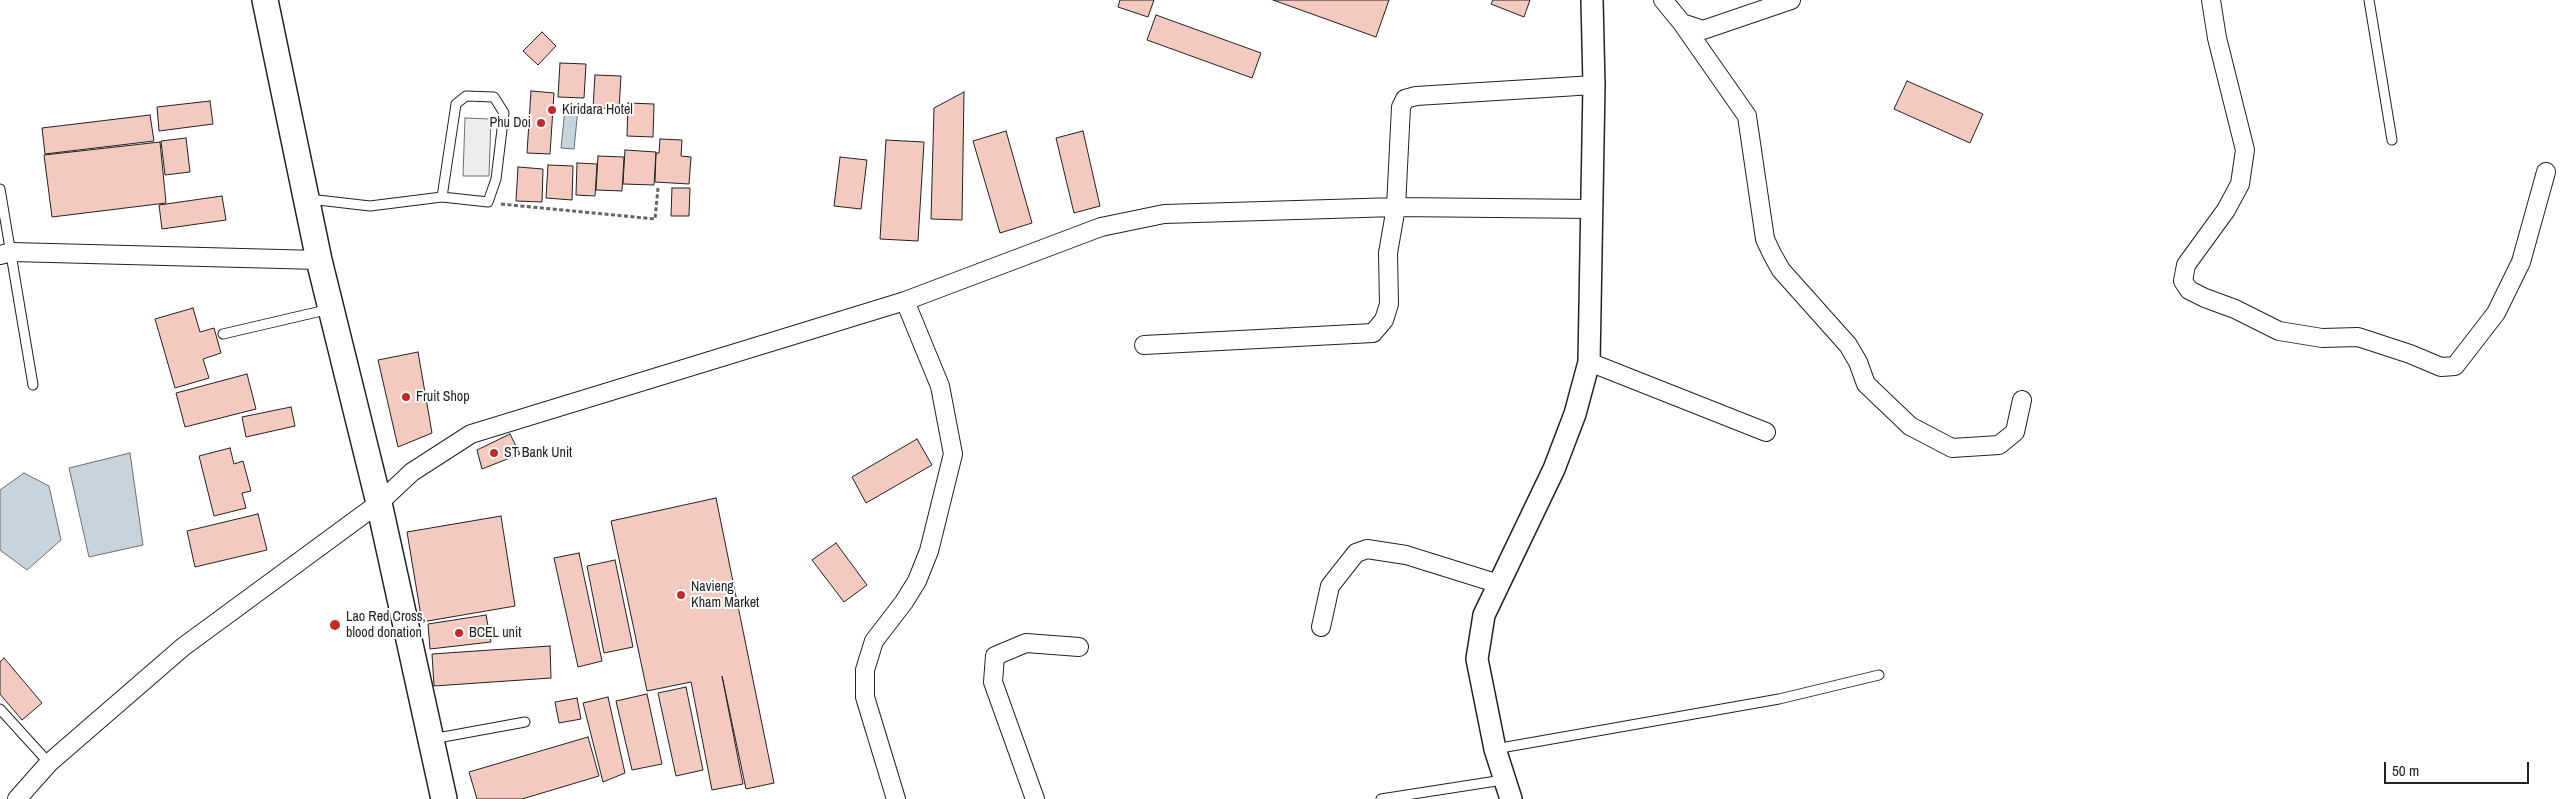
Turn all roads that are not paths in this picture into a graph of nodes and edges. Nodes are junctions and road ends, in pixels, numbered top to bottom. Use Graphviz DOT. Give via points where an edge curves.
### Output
graph roads {
  1 [pos="265,0"];
  2 [pos="1592,0"];
  3 [pos="1663,0"];
  4 [pos="1791,0"];
  5 [pos="2211,0"];
  6 [pos="2368,0"];
  7 [pos="1682,23"];
  8 [pos="1594,85"];
  9 [pos="2392,140"];
  10 [pos="2546,172"];
  11 [pos="0,189"];
  12 [pos="442,197"];
  13 [pos="306,198"];
  14 [pos="1396,207"];
  15 [pos="1593,209"];
  16 [pos="0,233"];
  17 [pos="7,248"];
  18 [pos="319,260"];
  19 [pos="905,301"];
  20 [pos="330,309"];
  21 [pos="223,334"];
  22 [pos="1144,345"];
  23 [pos="1589,362"];
  24 [pos="33,385"];
  25 [pos="2022,400"];
  26 [pos="1766,432"];
  27 [pos="379,503"];
  28 [pos="1499,584"];
  29 [pos="1321,627"];
  30 [pos="1079,646"];
  31 [pos="1879,676"];
  32 [pos="0,709"];
  33 [pos="525,722"];
  34 [pos="430,739"];
  35 [pos="1495,749"];
  36 [pos="49,763"];
  37 [pos="1507,790"];
  38 [pos="17,799"];
  39 [pos="444,799"];
  40 [pos="896,799"];
  41 [pos="1035,799"];
  42 [pos="1381,799"];
  1 -- 13 [label="main road"];
  2 -- 8 [label="street"];
  3 -- 7 [label="street"];
  4 -- 7 [label="street" via="1703,30"];
  5 -- 10 [label="street" via="2217,38 2245,150 2240,184 2226,210 2186,265 2182,281 2189,290 2204,298 2279,331 2322,338 2358,337 2441,367 2455,366 2496,313 2521,262"];
  6 -- 9 [label="lane"];
  7 -- 25 [label="street" via="1747,116 1765,239 1772,254 1781,270 1848,345 1866,384 1910,426 1952,448 2000,445 2015,432"];
  8 -- 14 [label="street" via="1405,99 1400,107"];
  8 -- 15 [label="street"];
  11 -- 17 [label="lane"];
  12 -- 12 [label="lane" via="456,104 466,96 494,97 504,113 496,179 488,202"];
  12 -- 13 [label="lane" via="370,206"];
  13 -- 18 [label="main road"];
  14 -- 15 [label="street"];
  14 -- 19 [label="street" via="1164,214 1101,228"];
  14 -- 22 [label="street" via="1388,253 1389,304 1384,320 1373,333"];
  15 -- 23 [label="street"];
  16 -- 17 [label="lane"];
  17 -- 18 [label="street"];
  17 -- 24 [label="lane"];
  18 -- 20 [label="main road"];
  19 -- 27 [label="street" via="471,434 412,472"];
  19 -- 40 [label="street" via="940,386 953,454 929,551 917,581 874,641 864,670 865,697"];
  20 -- 21 [label="lane"];
  20 -- 27 [label="main road"];
  23 -- 26 [label="street"];
  23 -- 28 [label="street" via="1575,414 1554,469"];
  27 -- 34 [label="main road"];
  27 -- 36 [label="street" via="183,647"];
  28 -- 29 [label="street" via="1406,555 1367,549 1356,553 1330,586"];
  28 -- 35 [label="street" via="1484,615 1477,659"];
  30 -- 41 [label="street" via="1026,643 995,656 993,682"];
  31 -- 35 [label="lane" via="1779,699"];
  32 -- 36 [label="lane"];
  33 -- 34 [label="lane"];
  34 -- 39 [label="main road"];
  35 -- 37 [label="street"];
  36 -- 38 [label="street"];
  37 -- 42 [label="lane"];
}
